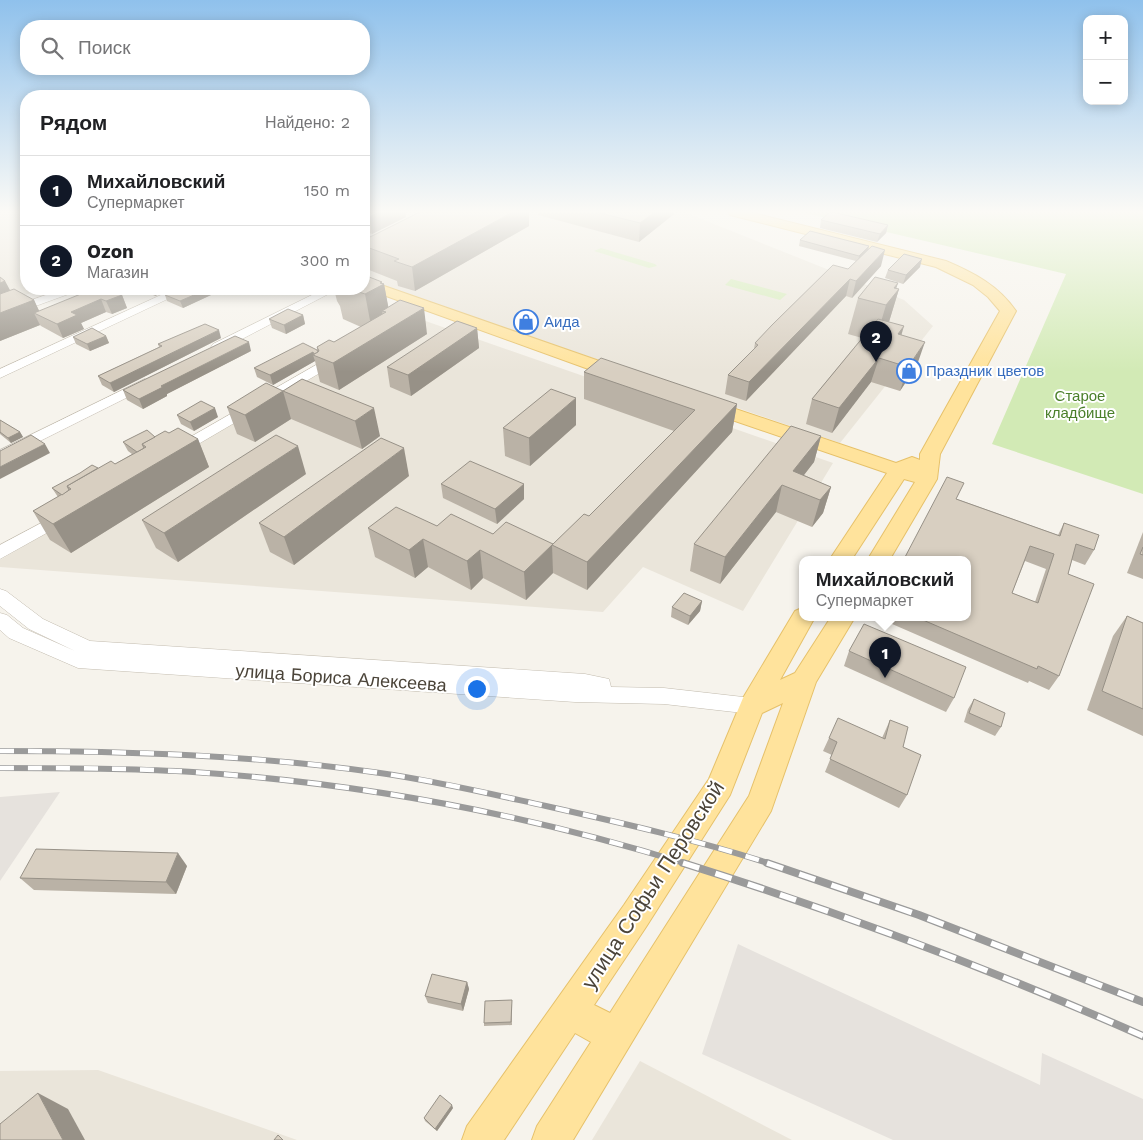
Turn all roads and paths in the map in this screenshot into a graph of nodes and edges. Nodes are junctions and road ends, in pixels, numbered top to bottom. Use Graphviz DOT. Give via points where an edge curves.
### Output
graph roads {
  1 [pos="944,265"];
  2 [pos="370,285"];
  3 [pos="57,295"];
  4 [pos="170,295"];
  5 [pos="320,295"];
  6 [pos="427,306"];
  7 [pos="0,315"];
  8 [pos="411,315"];
  9 [pos="346,352"];
  10 [pos="201,356"];
  11 [pos="0,374"];
  12 [pos="157,378"];
  13 [pos="636,380"];
  14 [pos="690,399"];
  15 [pos="930,454"];
  16 [pos="0,456"];
  17 [pos="163,458"];
  18 [pos="900,469"];
  19 [pos="928,479"];
  20 [pos="77,508"];
  21 [pos="0,552"];
  22 [pos="843,556"];
  23 [pos="880,556"];
  24 [pos="0,596"];
  25 [pos="0,620"];
  26 [pos="801,621"];
  27 [pos="841,621"];
  28 [pos="804,680"];
  29 [pos="664,696"];
  30 [pos="752,706"];
  31 [pos="570,1011"];
  32 [pos="616,1036"];
  33 [pos="481,1140"];
  34 [pos="551,1140"];
  1 -- 15 [label="main road" via="973,277 994,293 1008,311"];
  2 -- 6 [label="main road"];
  3 -- 7 [label="street"];
  4 -- 11 [label="street"];
  5 -- 10 [label="street"];
  6 -- 8 [label="street"];
  6 -- 13 [label="main road"];
  9 -- 17 [label="street"];
  12 -- 16 [label="street"];
  14 -- 18 [label="main road" via="857,458"];
  15 -- 18 [label="main road"];
  15 -- 19 [label="main road"];
  18 -- 19 [label="main road"];
  18 -- 22 [label="main road"];
  19 -- 23 [label="main road"];
  20 -- 21 [label="street"];
  24 -- 29 [label="street" via="36,624 88,648 585,682"];
  25 -- 29 [label="street, улица Бориса Алексеева" via="16,633 78,660 575,694"];
  26 -- 30 [label="main road, улица Софьи Перовской"];
  27 -- 28 [label="main road"];
  28 -- 30 [label="main road"];
  28 -- 32 [label="main road" via="761,802"];
  29 -- 30 [label="street, улица Бориса Алексеева"];
  30 -- 31 [label="main road, улица Софьи Перовской" via="720,786"];
  31 -- 32 [label="main road"];
  31 -- 33 [label="main road, улица Софьи Перовской"];
  32 -- 34 [label="main road"];
}
